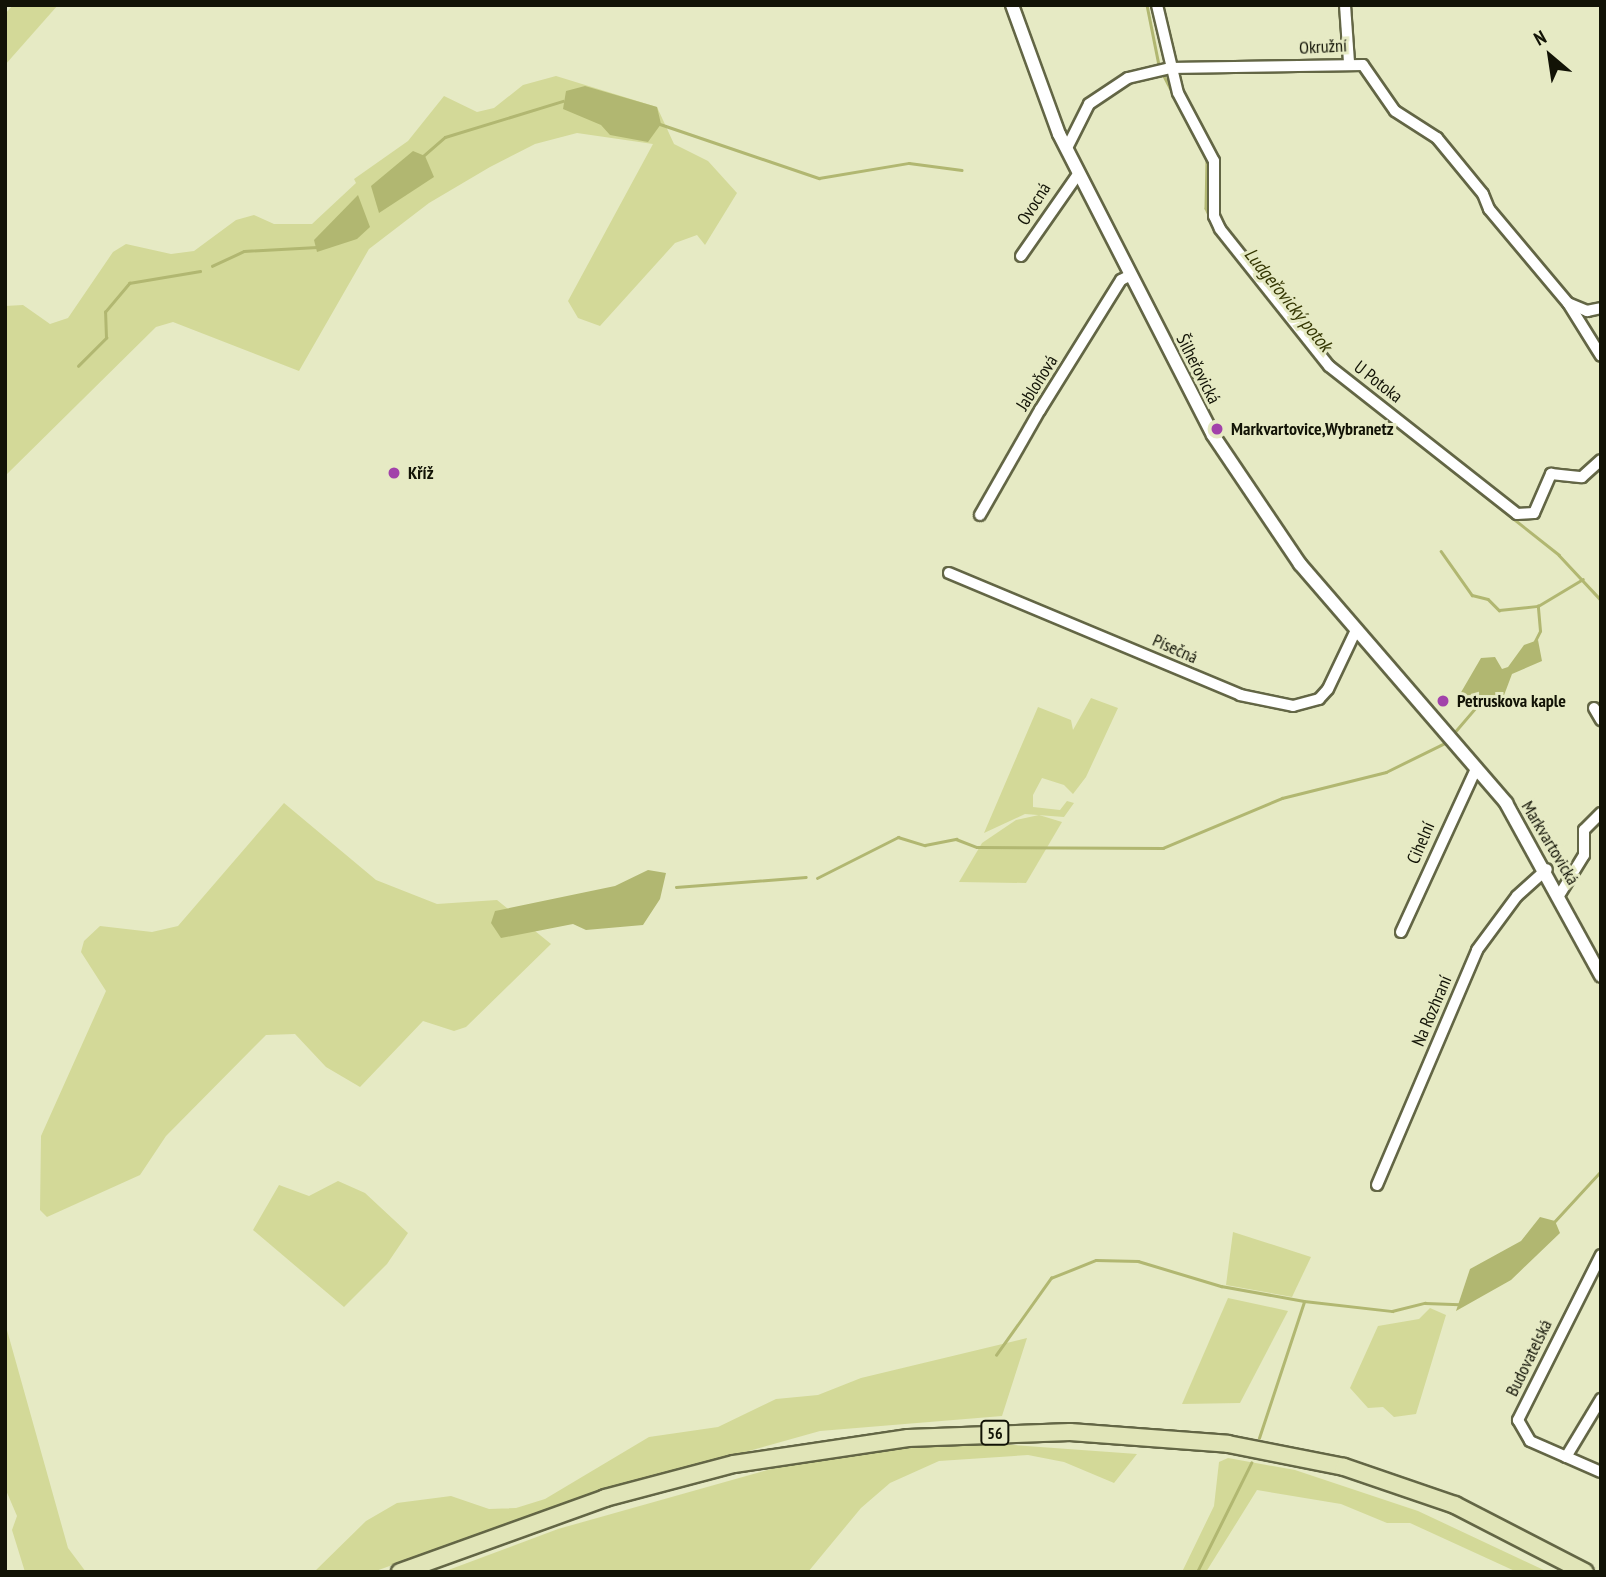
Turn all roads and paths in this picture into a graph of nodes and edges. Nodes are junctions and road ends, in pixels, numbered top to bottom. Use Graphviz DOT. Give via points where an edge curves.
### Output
graph roads {
  1 [pos="1012,5"];
  2 [pos="1157,5"];
  3 [pos="1345,5"];
  4 [pos="1349,62"];
  5 [pos="1170,68"];
  6 [pos="1067,148"];
  7 [pos="1079,173"];
  8 [pos="1021,256"];
  9 [pos="1130,275"];
  10 [pos="1568,303"];
  11 [pos="1601,308"];
  12 [pos="1601,356"];
  13 [pos="1601,460"];
  14 [pos="980,515"];
  15 [pos="949,573"];
  16 [pos="1356,630"];
  17 [pos="1594,708"];
  18 [pos="1601,720"];
  19 [pos="1476,769"];
  20 [pos="1506,803"];
  21 [pos="1601,813"];
  22 [pos="1547,869"];
  23 [pos="1560,894"];
  24 [pos="1401,932"];
  25 [pos="1601,976"];
  26 [pos="1377,1185"];
  27 [pos="1601,1255"];
  28 [pos="1601,1399"];
  29 [pos="1566,1457"];
  30 [pos="1601,1472"];
  31 [pos="400,1572"];
  32 [pos="1585,1572"];
  1 -- 6 [label="street, Šilheřovická"];
  2 -- 5 [label="street, U Potoka"];
  3 -- 4 [label="street"];
  4 -- 5 [label="street, Okružní"];
  4 -- 10 [label="street, Okružní" via="1363,65 1395,111 1437,138"];
  5 -- 6 [label="street, Okružní" via="1128,78 1089,104"];
  5 -- 13 [label="street, U Potoka" via="1214,161 1214,216 1220,229 1309,345 1517,513 1534,513 1551,474 1582,477"];
  6 -- 7 [label="street, Šilheřovická"];
  7 -- 8 [label="street, Ovocná"];
  7 -- 9 [label="street, Šilheřovická"];
  9 -- 14 [label="street, Jabloňová" via="1121,280 1046,399"];
  9 -- 16 [label="street, Šilheřovická" via="1245,488"];
  10 -- 11 [label="street" via="1587,311"];
  10 -- 12 [label="street, Okružní"];
  15 -- 16 [label="street, Písečná" via="1240,695 1282,705 1305,706 1319,699"];
  16 -- 19 [label="street, Šilheřovická"];
  17 -- 18 [label="street"];
  19 -- 20 [label="street, Šilheřovická"];
  19 -- 24 [label="street, Cihelní"];
  20 -- 22 [label="street, Markvartovická"];
  21 -- 23 [label="street" via="1584,830 1584,855"];
  22 -- 23 [label="street, Markvartovická"];
  22 -- 26 [label="street, Na Rozhraní" via="1517,896 1478,950"];
  23 -- 25 [label="street, Markvartovická"];
  27 -- 29 [label="street, Budovatelská" via="1518,1420 1530,1441"];
  28 -- 29 [label="street"];
  29 -- 30 [label="street, Budovatelská"];
  31 -- 32 [label="main road, 56" via="605,1498 734,1464 908,1438 1070,1432 1228,1444 1344,1467 1455,1505"];
}
